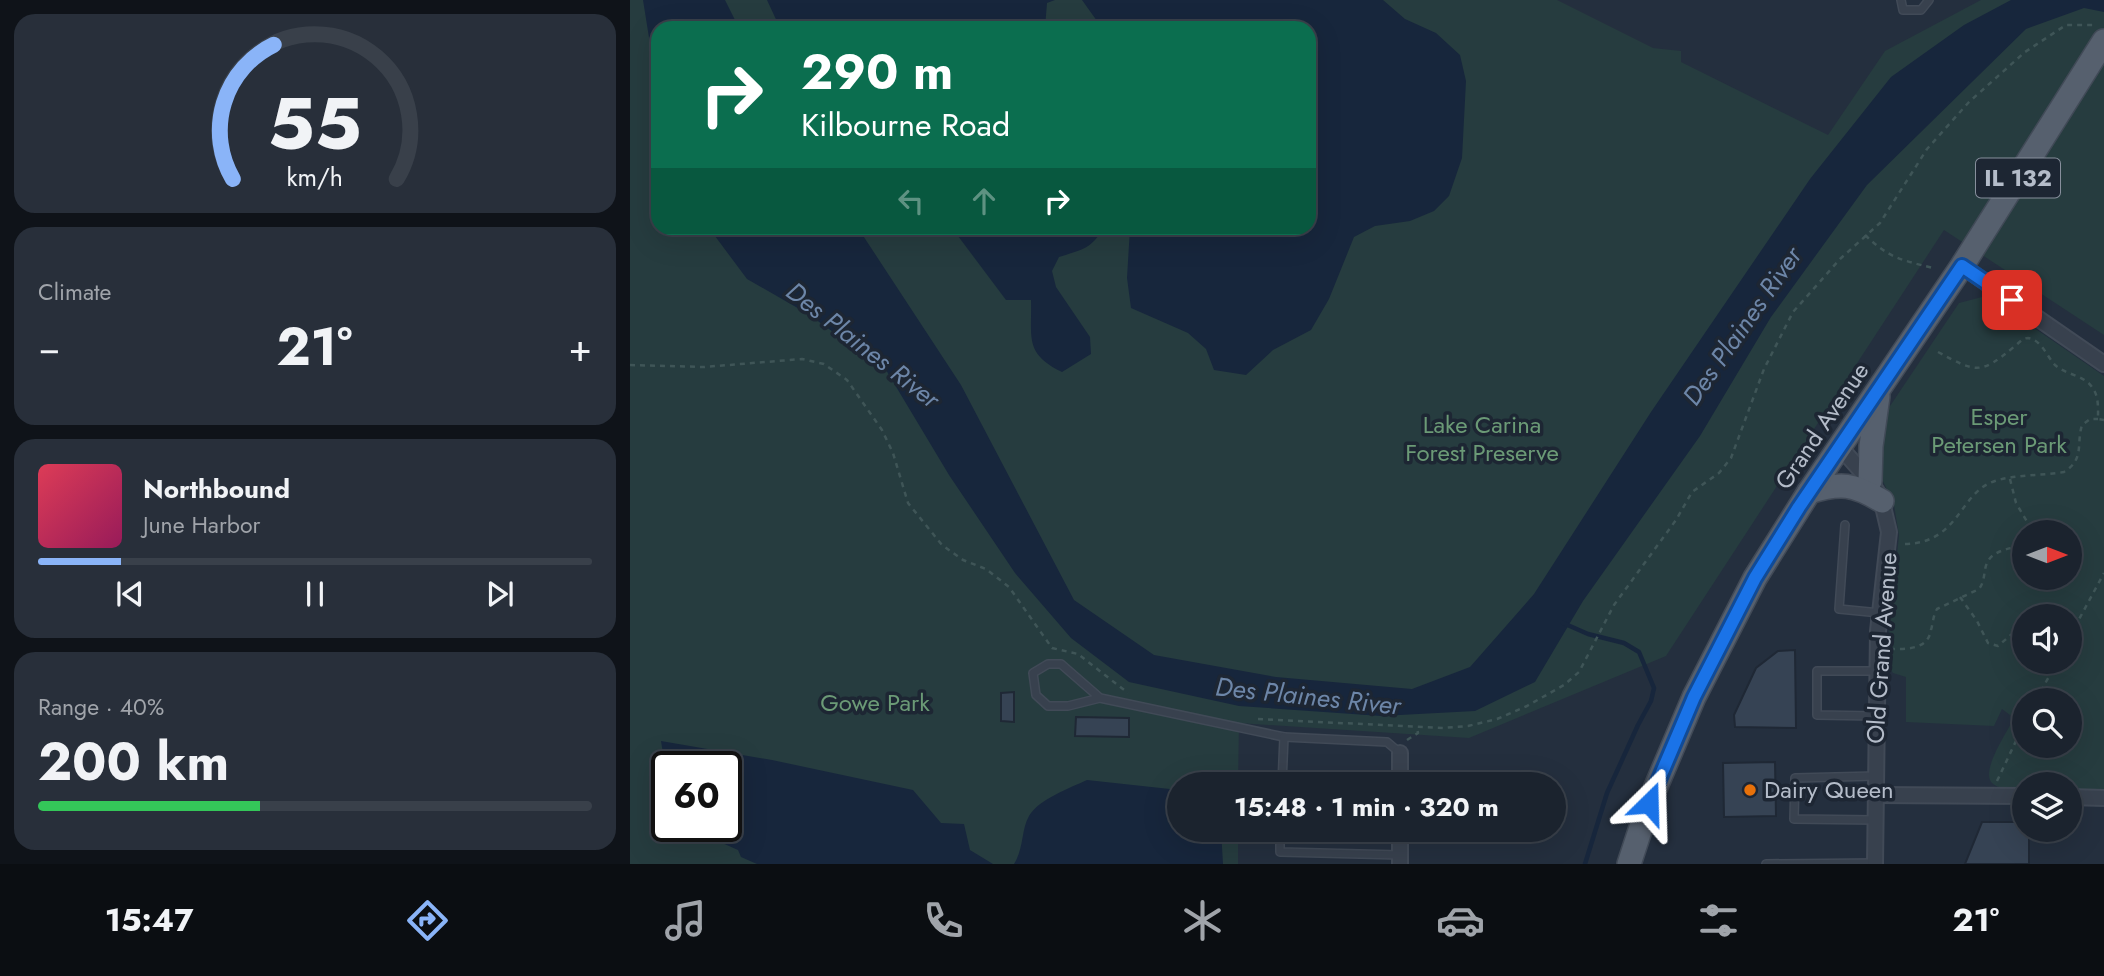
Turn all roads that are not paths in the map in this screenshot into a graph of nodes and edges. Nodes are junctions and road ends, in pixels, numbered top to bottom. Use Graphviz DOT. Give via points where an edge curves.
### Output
graph roads {
  1 [pos="1901,0"];
  2 [pos="1929,0"];
  3 [pos="2101,45"];
  4 [pos="1962,266"];
  5 [pos="2104,364"];
  6 [pos="1879,390"];
  7 [pos="1840,447"];
  8 [pos="1870,481"];
  9 [pos="1809,492"];
  10 [pos="1882,501"];
  11 [pos="1846,525"];
  12 [pos="1880,613"];
  13 [pos="1877,671"];
  14 [pos="1100,698"];
  15 [pos="1876,716"];
  16 [pos="1284,737"];
  17 [pos="1400,753"];
  18 [pos="1283,772"];
  19 [pos="1400,772"];
  20 [pos="1876,776"];
  21 [pos="1876,795"];
  22 [pos="2012,796"];
  23 [pos="2082,797"];
  24 [pos="2104,798"];
  25 [pos="1875,820"];
  26 [pos="1280,842"];
  27 [pos="1400,842"];
  28 [pos="1400,860"];
  29 [pos="1875,863"];
  30 [pos="1629,864"];
  31 [pos="1766,864"];
  1 -- 2 [label="lane" via="1903,10 1921,10"];
  3 -- 4 [label="main road, Grand Avenue / IL 132"];
  4 -- 5 [label="street"];
  4 -- 6 [label="main road, Grand Avenue / IL 132"];
  6 -- 7 [label="main road, Grand Avenue / IL 132"];
  6 -- 8 [label="main road"];
  7 -- 8 [label="street, Old Grand Avenue"];
  7 -- 9 [label="main road, Grand Avenue / IL 132"];
  8 -- 10 [label="street, Old Grand Avenue"];
  9 -- 10 [label="main road" via="1849,485"];
  9 -- 30 [label="main road, Grand Avenue / IL 132" via="1749,589 1705,674 1649,803"];
  10 -- 12 [label="street, Old Grand Avenue" via="1889,532"];
  11 -- 12 [label="lane" via="1839,609"];
  12 -- 13 [label="street, Old Grand Avenue"];
  13 -- 15 [label="street, Old Grand Avenue"];
  13 -- 15 [label="lane" via="1816,671 1818,715"];
  14 -- 14 [label="lane" via="1048,706 1036,695 1033,673 1048,664 1061,664"];
  14 -- 16 [label="lane"];
  15 -- 20 [label="street, Old Grand Avenue"];
  16 -- 17 [label="lane" via="1387,742"];
  16 -- 18 [label="lane"];
  17 -- 19 [label="street"];
  20 -- 21 [label="street, Old Grand Avenue"];
  20 -- 25 [label="lane" via="1794,778 1794,819"];
  21 -- 22 [label="street"];
  21 -- 25 [label="street, Old Grand Avenue"];
  23 -- 24 [label="street"];
  25 -- 29 [label="street, Old Grand Avenue"];
  26 -- 28 [label="lane" via="1280,852"];
  27 -- 28 [label="street"];
  29 -- 31 [label="lane"];
}
